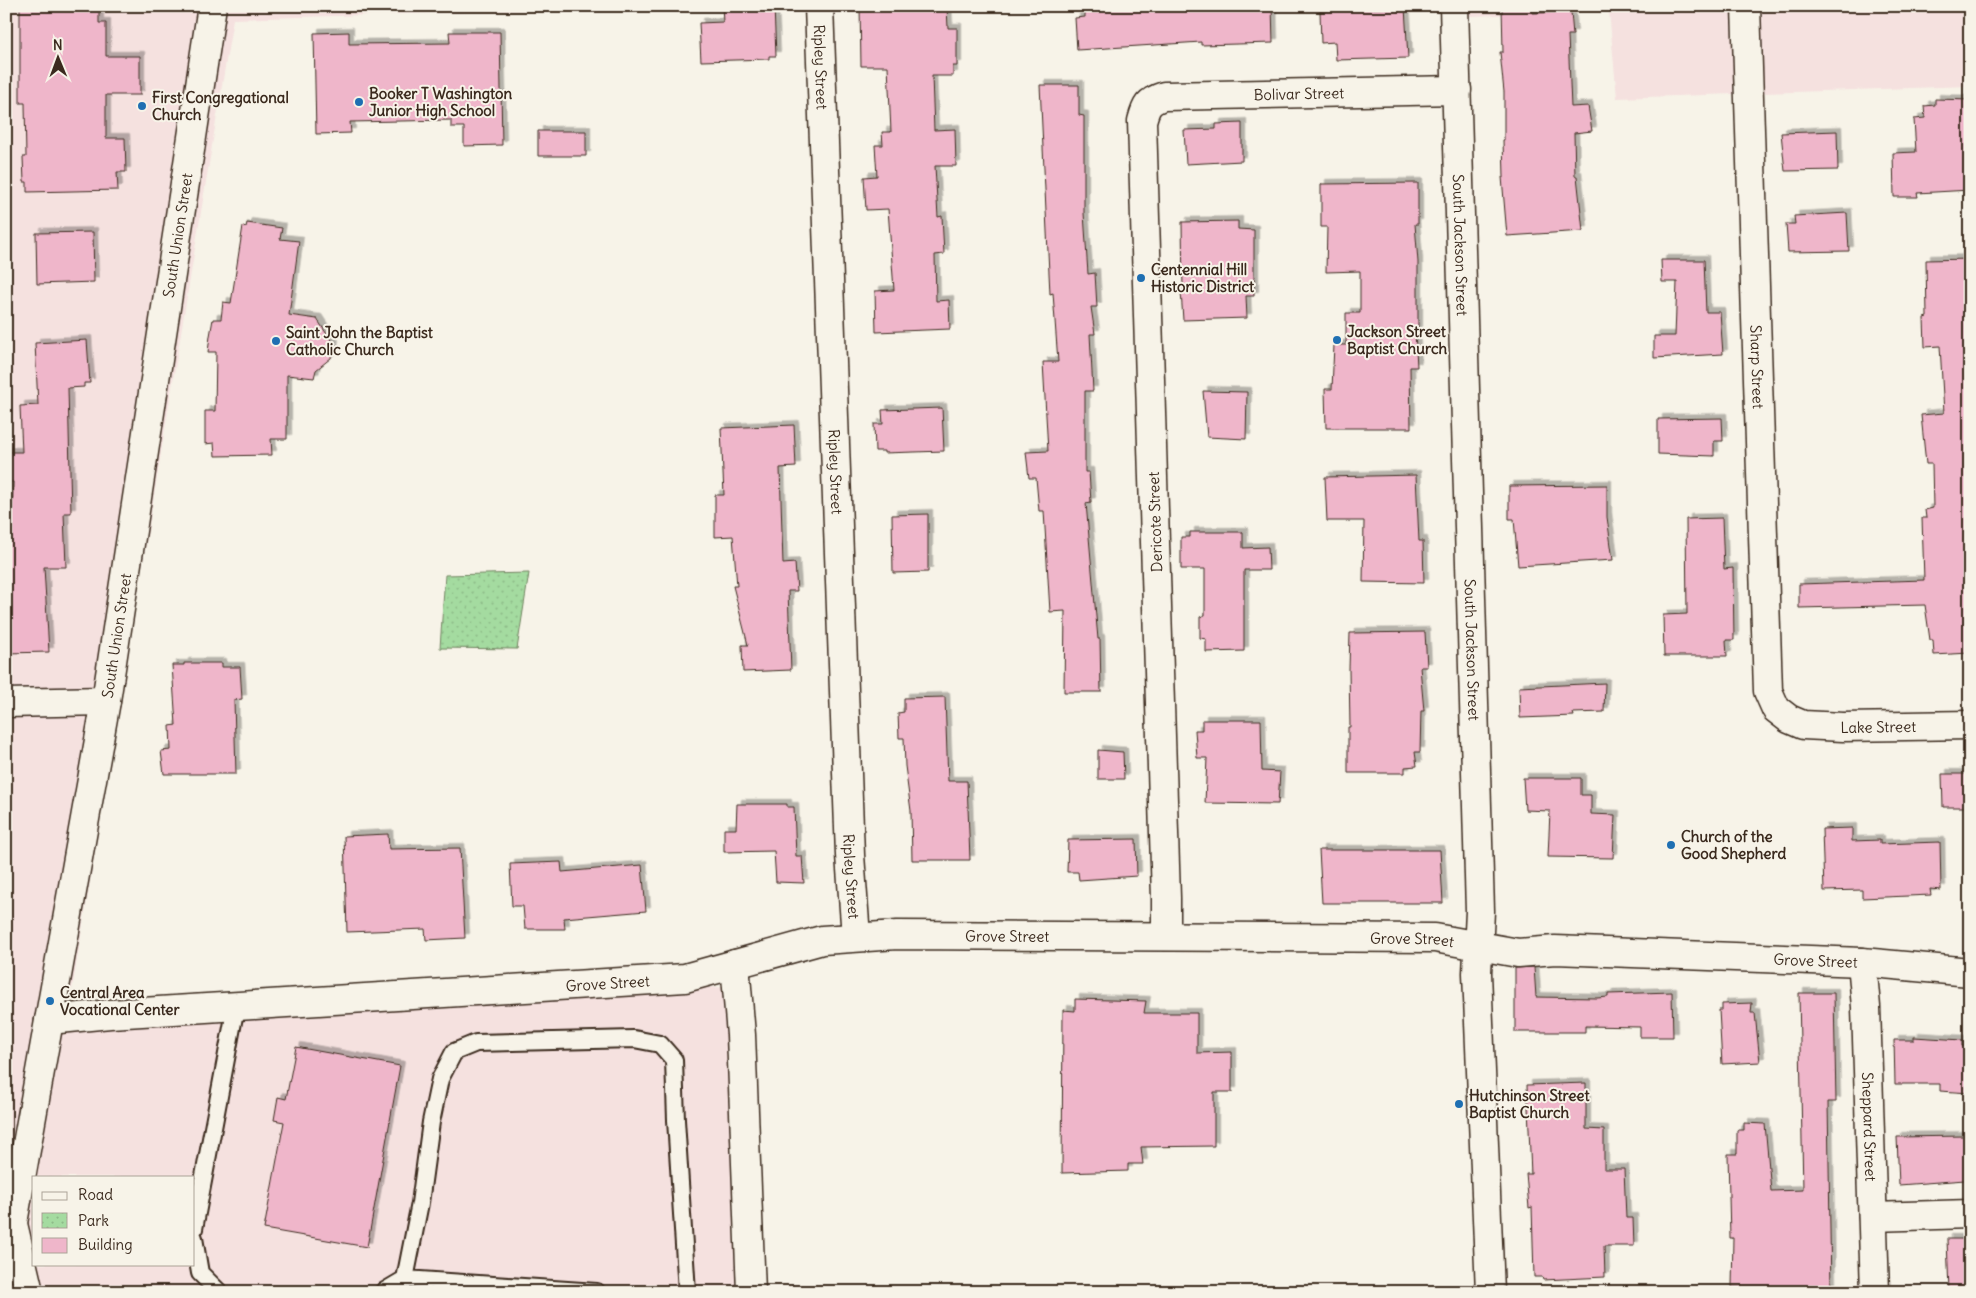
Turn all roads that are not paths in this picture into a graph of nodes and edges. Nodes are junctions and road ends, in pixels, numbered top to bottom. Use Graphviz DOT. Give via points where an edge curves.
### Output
graph roads {
  1 [pos="212,6"];
  2 [pos="819,6"];
  3 [pos="1454,6"];
  4 [pos="1746,6"];
  5 [pos="1457,90"];
  6 [pos="1145,108"];
  7 [pos="106,701"];
  8 [pos="6,703"];
  9 [pos="1789,719"];
  10 [pos="1970,725"];
  11 [pos="1166,936"];
  12 [pos="856,937"];
  13 [pos="1478,945"];
  14 [pos="1862,962"];
  15 [pos="735,964"];
  16 [pos="1970,972"];
  17 [pos="236,1006"];
  18 [pos="49,1020"];
  19 [pos="1970,1214"];
  20 [pos="1873,1217"];
  21 [pos="13,1224"];
  22 [pos="195,1224"];
  23 [pos="195,1244"];
  24 [pos="6,1262"];
  25 [pos="405,1279"];
  26 [pos="29,1292"];
  27 [pos="219,1292"];
  28 [pos="383,1292"];
  29 [pos="596,1292"];
  30 [pos="687,1292"];
  31 [pos="751,1292"];
  32 [pos="1490,1292"];
  33 [pos="1875,1292"];
  1 -- 7 [label="main road, South Union Street"];
  2 -- 12 [label="main road, Ripley Street" via="850,855"];
  3 -- 5 [label="main road, South Jackson Street"];
  4 -- 9 [label="main road, Sharp Street" via="1768,691 1776,709"];
  5 -- 6 [label="main road, Bolivar Street" via="1164,96 1154,99"];
  5 -- 13 [label="main road, South Jackson Street" via="1480,911"];
  6 -- 11 [label="main road, Dericote Street" via="1142,121"];
  7 -- 8 [label="main road"];
  7 -- 18 [label="main road, South Union Street"];
  9 -- 10 [label="main road, Lake Street" via="1803,725 1843,727"];
  11 -- 12 [label="main road, Grove Street"];
  11 -- 13 [label="main road, Grove Street" via="1435,938"];
  12 -- 15 [label="main road, Grove Street" via="822,940"];
  13 -- 14 [label="main road, Grove Street" via="1518,953 1555,950"];
  13 -- 32 [label="main road, South Jackson Street"];
  14 -- 16 [label="main road, Grove Street"];
  14 -- 20 [label="main road, Sheppard Street"];
  15 -- 17 [label="main road, Grove Street" via="685,978"];
  15 -- 31 [label="main road" via="741,1035"];
  17 -- 18 [label="main road, Grove Street"];
  17 -- 22 [label="lane"];
  18 -- 21 [label="main road, South Union Street"];
  19 -- 20 [label="main road"];
  20 -- 33 [label="main road, Sheppard Street"];
  21 -- 24 [label="main road, South Union Street"];
  21 -- 26 [label="main road"];
  23 -- 27 [label="lane" via="200,1274"];
  25 -- 28 [label="lane"];
  25 -- 29 [label="lane"];
  25 -- 30 [label="lane" via="440,1079 454,1052 476,1043 634,1039 660,1044 674,1060"];
}
